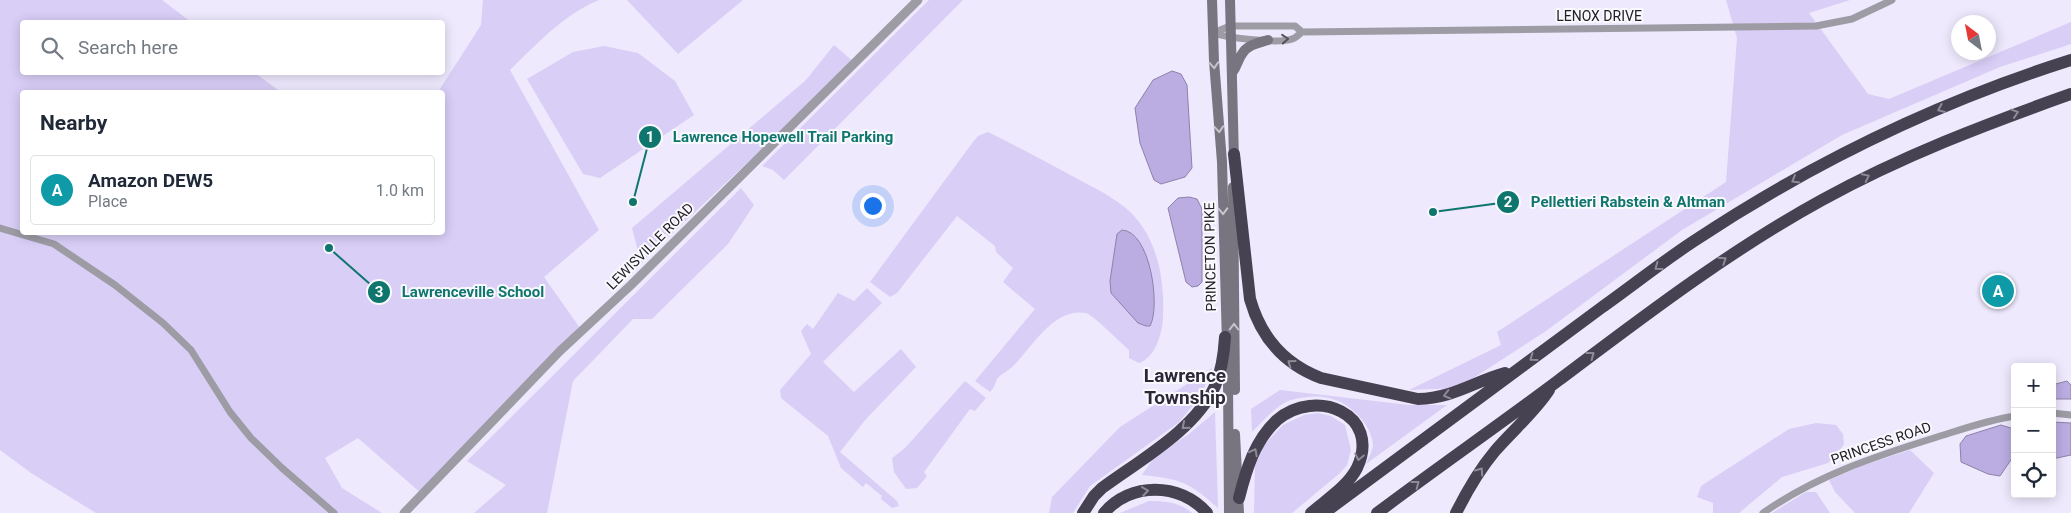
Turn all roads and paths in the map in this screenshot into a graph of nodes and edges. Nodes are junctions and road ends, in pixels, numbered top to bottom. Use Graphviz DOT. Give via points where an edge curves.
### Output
graph roads {
  1 [pos="918,0"];
  2 [pos="1212,0"];
  3 [pos="1230,0"];
  4 [pos="1892,0"];
  5 [pos="1230,26"];
  6 [pos="1302,32"];
  7 [pos="1213,33"];
  8 [pos="1230,38"];
  9 [pos="1268,40"];
  10 [pos="2071,60"];
  11 [pos="1232,72"];
  12 [pos="2071,94"];
  13 [pos="1234,154"];
  14 [pos="0,228"];
  15 [pos="20,234"];
  16 [pos="24,235"];
  17 [pos="1225,337"];
  18 [pos="1515,370"];
  19 [pos="1552,384"];
  20 [pos="2056,414"];
  21 [pos="2071,414"];
  22 [pos="2011,417"];
  23 [pos="1239,498"];
  24 [pos="334,513"];
  25 [pos="404,513"];
  26 [pos="1084,513"];
  27 [pos="1104,513"];
  28 [pos="1207,513"];
  29 [pos="1229,513"];
  30 [pos="1239,513"];
  31 [pos="1311,513"];
  32 [pos="1324,513"];
  33 [pos="1377,513"];
  34 [pos="1456,513"];
  35 [pos="1763,513"];
  1 -- 25 [label="street, LEWISVILLE ROAD" via="631,285 560,351"];
  2 -- 7 [label="main road, PRINCETON PIKE"];
  3 -- 5 [label="main road, PRINCETON PIKE"];
  4 -- 6 [label="street, LENOX DRIVE" via="1852,18 1816,26"];
  5 -- 6 [label="street, LENOX DRIVE" via="1295,26"];
  5 -- 7 [label="street, LENOX DRIVE"];
  5 -- 8 [label="main road, PRINCETON PIKE"];
  9 -- 6 [label="street, LENOX DRIVE, one-way" via="1292,39"];
  7 -- 8 [label="street, LENOX DRIVE"];
  7 -- 17 [label="main road, PRINCETON PIKE, one-way" via="1222,162"];
  8 -- 9 [label="street, LENOX DRIVE"];
  8 -- 11 [label="main road, PRINCETON PIKE"];
  9 -- 11 [label="main road" via="1247,47"];
  10 -- 18 [label="highway, one-way" via="1951,104 1817,168 1692,242"];
  11 -- 13 [label="main road, PRINCETON PIKE"];
  19 -- 12 [label="highway, one-way" via="1711,268 1822,200 1936,144"];
  18 -- 13 [label="highway, one-way" via="1445,396 1418,399 1321,378 1286,359 1263,332 1250,299"];
  23 -- 13 [label="main road, PRINCETON PIKE, one-way" via="1235,433"];
  14 -- 15 [label="street"];
  16 -- 24 [label="street" via="54,244 115,285 163,323 191,350 230,412 251,438"];
  17 -- 26 [label="highway, one-way" via="1220,373 1201,410 1183,428 1102,488"];
  17 -- 29 [label="main road, PRINCETON PIKE"];
  18 -- 32 [label="highway"];
  33 -- 19 [label="highway, one-way"];
  34 -- 19 [label="highway, one-way" via="1485,464 1540,404"];
  20 -- 21 [label="street"];
  22 -- 35 [label="street, PRINCESS ROAD" via="1855,464 1802,488"];
  23 -- 30 [label="main road, PRINCETON PIKE"];
  23 -- 31 [label="highway, one-way" via="1253,453 1277,421 1305,406 1333,406 1348,415 1358,429 1362,447 1360,458 1350,478"];
  27 -- 28 [label="highway, one-way" via="1117,500 1146,490 1188,496"];
}
